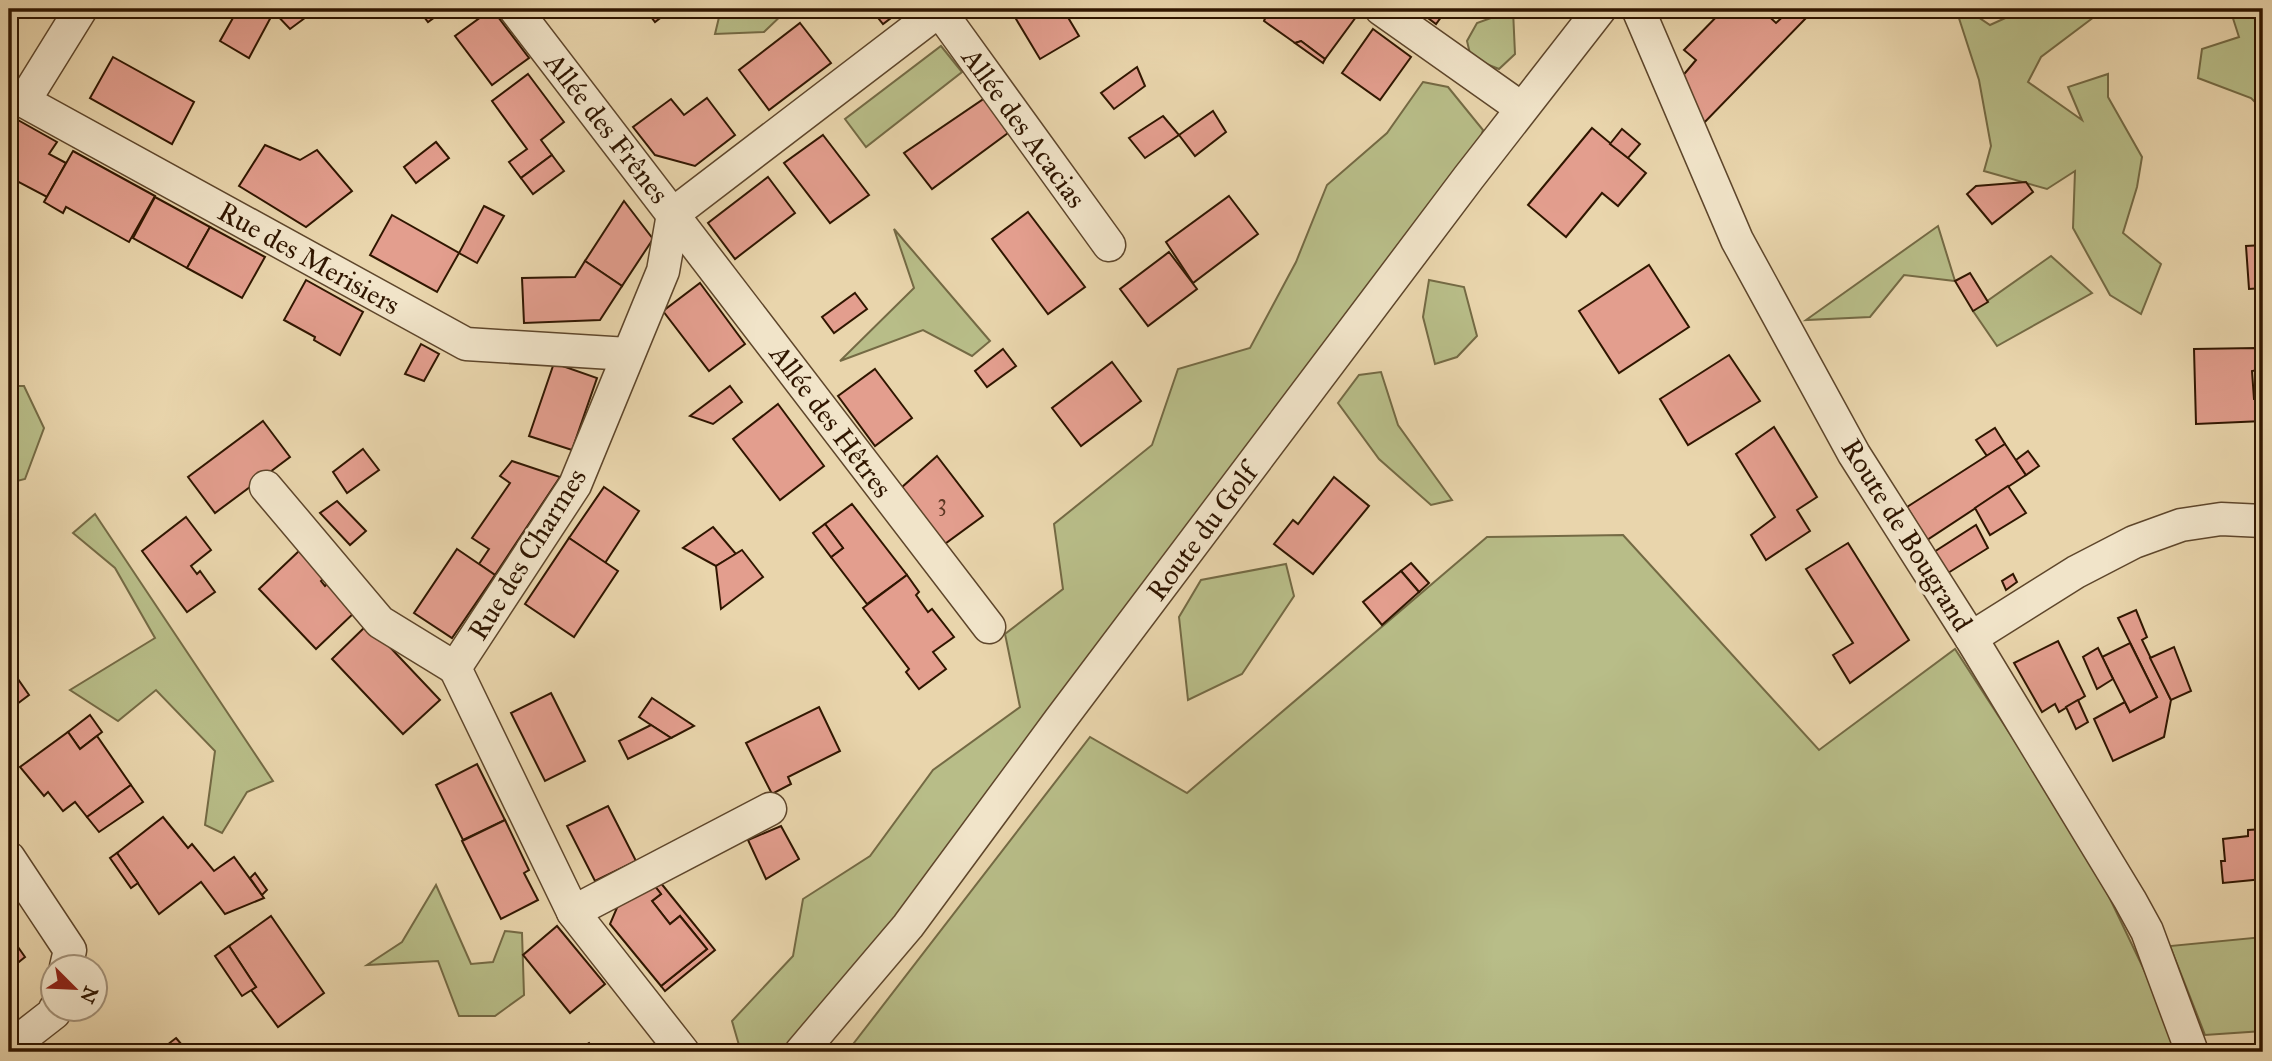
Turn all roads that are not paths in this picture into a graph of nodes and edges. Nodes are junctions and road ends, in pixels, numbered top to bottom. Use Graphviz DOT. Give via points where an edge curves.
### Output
graph roads {
  1 [pos="81,9"];
  2 [pos="515,9"];
  3 [pos="1381,9"];
  4 [pos="1600,9"];
  5 [pos="1638,9"];
  6 [pos="940,10"];
  7 [pos="16,97"];
  8 [pos="1521,108"];
  9 [pos="673,214"];
  10 [pos="1109,245"];
  11 [pos="628,354"];
  12 [pos="266,487"];
  13 [pos="2263,521"];
  14 [pos="989,627"];
  15 [pos="1970,638"];
  16 [pos="456,668"];
  17 [pos="770,809"];
  18 [pos="9,858"];
  19 [pos="573,912"];
  20 [pos="69,953"];
  21 [pos="41,1023"];
  22 [pos="9,1048"];
  23 [pos="683,1052"];
  24 [pos="801,1052"];
  25 [pos="2192,1052"];
  1 -- 7 [label="street"];
  2 -- 9 [label="street, Allée des Frênes"];
  3 -- 8 [label="street"];
  4 -- 8 [label="street, Route du Golf"];
  5 -- 15 [label="street, Route de Bougrand" via="1737,240 1854,454"];
  6 -- 9 [label="street"];
  6 -- 10 [label="street, Allée des Acacias"];
  7 -- 11 [label="street, Rue des Merisiers" via="466,345"];
  8 -- 24 [label="street, Route du Golf" via="908,926"];
  9 -- 11 [label="street, Rue des Charmes" via="663,271"];
  9 -- 14 [label="street, Allée des Hêtres"];
  11 -- 16 [label="street, Rue des Charmes" via="575,485"];
  12 -- 16 [label="street" via="380,622"];
  13 -- 15 [label="street" via="2221,519 2181,524 2134,542"];
  15 -- 25 [label="street, Route de Bougrand" via="2147,931"];
  16 -- 19 [label="street, Rue des Charmes"];
  17 -- 19 [label="street"];
  18 -- 20 [label="street"];
  19 -- 23 [label="street, Rue des Charmes"];
  21 -- 22 [label="street"];
}
